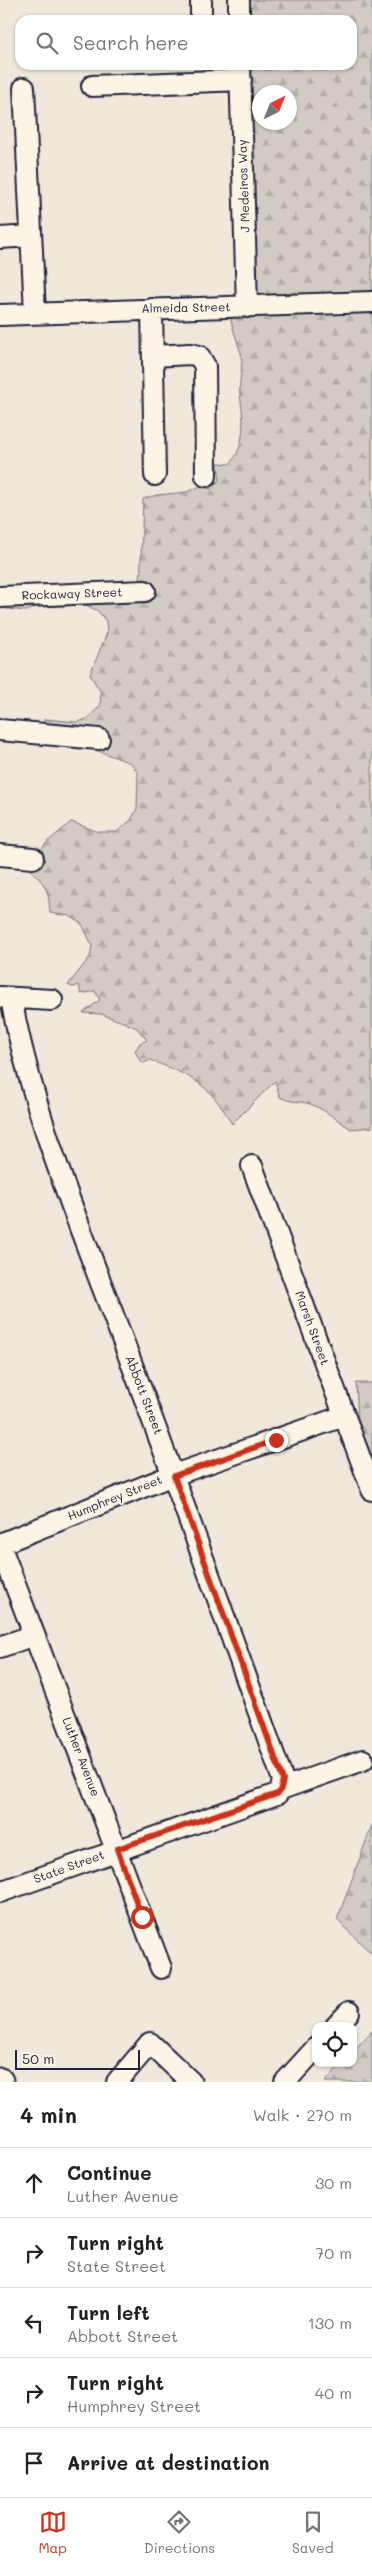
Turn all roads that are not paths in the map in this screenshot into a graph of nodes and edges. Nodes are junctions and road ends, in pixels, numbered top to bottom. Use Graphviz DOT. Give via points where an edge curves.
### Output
graph roads {
  1 [pos="239,0"];
  2 [pos="239,15"];
  3 [pos="240,72"];
  4 [pos="203,73"];
  5 [pos="92,86"];
  6 [pos="24,88"];
  7 [pos="31,236"];
  8 [pos="0,238"];
  9 [pos="372,302"];
  10 [pos="247,307"];
  11 [pos="152,309"];
  12 [pos="35,313"];
  13 [pos="0,315"];
  14 [pos="153,356"];
  15 [pos="155,475"];
  16 [pos="206,476"];
  17 [pos="145,591"];
  18 [pos="0,597"];
  19 [pos="0,730"];
  20 [pos="99,739"];
  21 [pos="0,855"];
  22 [pos="33,858"];
  23 [pos="5,998"];
  24 [pos="52,1000"];
  25 [pos="252,1166"];
  26 [pos="344,1416"];
  27 [pos="174,1476"];
  28 [pos="372,1490"];
  29 [pos="0,1544"];
  30 [pos="34,1635"];
  31 [pos="0,1646"];
  32 [pos="363,1760"];
  33 [pos="281,1789"];
  34 [pos="117,1849"];
  35 [pos="0,1892"];
  36 [pos="161,1968"];
  37 [pos="312,2052"];
  38 [pos="117,2082"];
  39 [pos="191,2082"];
  40 [pos="285,2082"];
  1 -- 2 [label="street"];
  3 -- 4 [label="street"];
  3 -- 10 [label="street, J Medeiros Way"];
  4 -- 5 [label="street"];
  6 -- 7 [label="street"];
  7 -- 8 [label="street"];
  7 -- 12 [label="street"];
  9 -- 10 [label="street, Almeida Street"];
  10 -- 11 [label="street, Almeida Street"];
  11 -- 12 [label="street, Almeida Street"];
  11 -- 14 [label="street"];
  12 -- 13 [label="street, Almeida Street"];
  14 -- 15 [label="street"];
  14 -- 16 [label="street" via="190,354 199,356 205,366"];
  17 -- 18 [label="street, Rockaway Street"];
  19 -- 20 [label="street"];
  21 -- 22 [label="street"];
  23 -- 24 [label="street"];
  23 -- 27 [label="street, Abbott Street" via="70,1198"];
  25 -- 26 [label="street, Marsh Street"];
  26 -- 27 [label="street, Humphrey Street"];
  26 -- 28 [label="street, Marsh Street"];
  27 -- 29 [label="street, Humphrey Street"];
  27 -- 33 [label="street, Abbott Street" via="283,1780"];
  29 -- 30 [label="street, Luther Avenue"];
  30 -- 31 [label="street"];
  30 -- 34 [label="street, Luther Avenue"];
  32 -- 33 [label="street, State Street"];
  33 -- 34 [label="street, State Street" via="277,1794"];
  34 -- 35 [label="street, State Street"];
  34 -- 36 [label="street, Luther Avenue"];
  37 -- 40 [label="street"];
  38 -- 39 [label="street" via="150,2043"];
}
